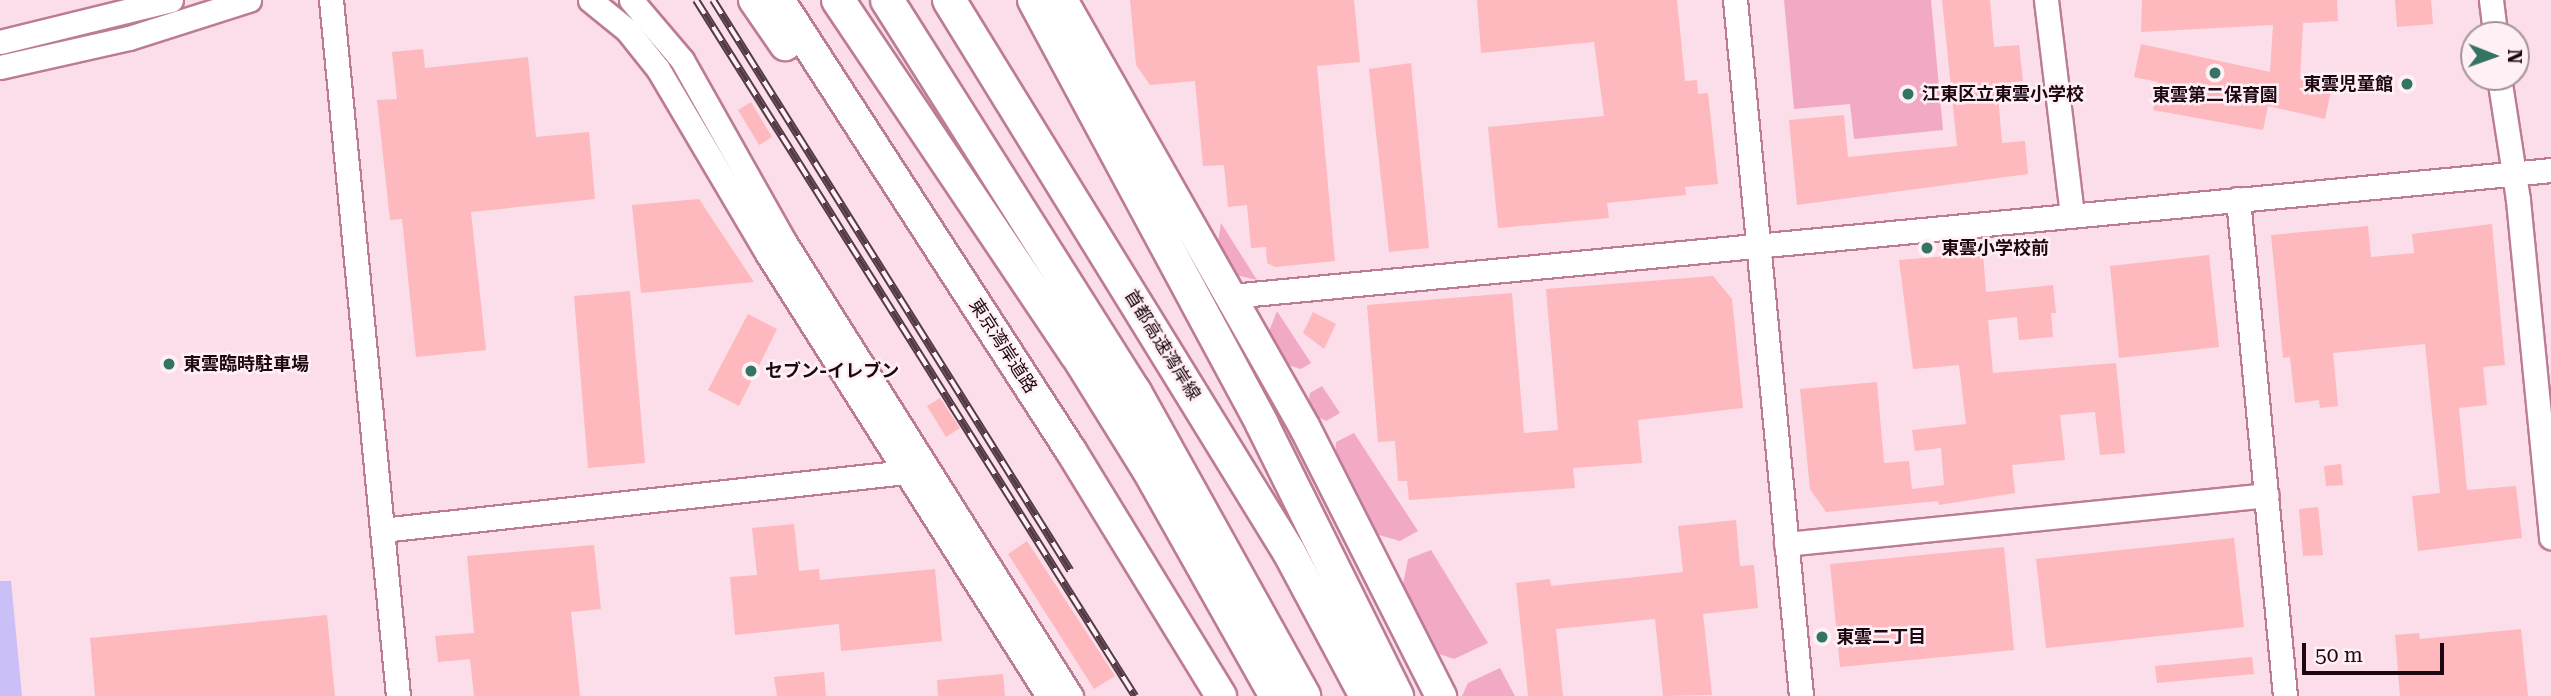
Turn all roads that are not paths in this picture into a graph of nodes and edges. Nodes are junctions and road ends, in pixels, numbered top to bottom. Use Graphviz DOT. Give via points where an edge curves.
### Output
graph roads {
  1 [pos="171,0"];
  2 [pos="249,0"];
  3 [pos="331,0"];
  4 [pos="590,0"];
  5 [pos="631,0"];
  6 [pos="754,0"];
  7 [pos="779,0"];
  8 [pos="838,0"];
  9 [pos="863,0"];
  10 [pos="887,0"];
  11 [pos="949,0"];
  12 [pos="969,0"];
  13 [pos="1034,0"];
  14 [pos="1062,0"];
  15 [pos="1073,0"];
  16 [pos="1735,0"];
  17 [pos="2046,0"];
  18 [pos="2491,0"];
  19 [pos="2493,21"];
  20 [pos="0,42"];
  21 [pos="0,67"];
  22 [pos="2501,91"];
  23 [pos="1135,122"];
  24 [pos="2551,170"];
  25 [pos="2511,174"];
  26 [pos="2238,199"];
  27 [pos="2072,215"];
  28 [pos="920,218"];
  29 [pos="1757,247"];
  30 [pos="1231,296"];
  31 [pos="1178,369"];
  32 [pos="1135,392"];
  33 [pos="906,472"];
  34 [pos="2267,495"];
  35 [pos="382,530"];
  36 [pos="2551,537"];
  37 [pos="1786,544"];
  38 [pos="398,696"];
  39 [pos="1048,696"];
  40 [pos="1071,696"];
  41 [pos="1221,696"];
  42 [pos="1276,696"];
  43 [pos="1304,696"];
  44 [pos="1366,696"];
  45 [pos="1397,696"];
  46 [pos="1441,696"];
  47 [pos="1801,696"];
  48 [pos="2284,696"];
  1 -- 20 [label="street"];
  2 -- 21 [label="street" via="129,38"];
  3 -- 35 [label="street"];
  4 -- 33 [label="street" via="626,30 658,69"];
  5 -- 40 [label="street" via="682,60 784,241"];
  6 -- 28 [label="highway" via="864,163"];
  7 -- 28 [label="highway, 東京湾岸道路"];
  8 -- 42 [label="highway" via="1105,400"];
  9 -- 32 [label="highway"];
  10 -- 32 [label="highway"];
  11 -- 31 [label="highway, 首都高速湾岸線"];
  12 -- 31 [label="highway" via="1153,313"];
  13 -- 45 [label="highway" via="1262,424"];
  14 -- 23 [label="highway"];
  15 -- 23 [label="highway"];
  16 -- 29 [label="street"];
  17 -- 27 [label="street"];
  18 -- 19 [label="street"];
  22 -- 25 [label="street"];
  23 -- 30 [label="highway"];
  24 -- 25 [label="street"];
  25 -- 26 [label="street"];
  25 -- 36 [label="street" via="2518,200"];
  26 -- 27 [label="street"];
  26 -- 34 [label="street"];
  27 -- 29 [label="street"];
  28 -- 41 [label="highway, 東京湾岸道路"];
  29 -- 30 [label="street"];
  29 -- 37 [label="street"];
  30 -- 46 [label="highway" via="1305,428"];
  31 -- 44 [label="highway, 首都高速湾岸線" via="1289,552"];
  32 -- 43 [label="highway"];
  33 -- 35 [label="street"];
  33 -- 39 [label="street"];
  34 -- 37 [label="street"];
  34 -- 48 [label="street"];
  35 -- 38 [label="street"];
  37 -- 47 [label="street"];
}
